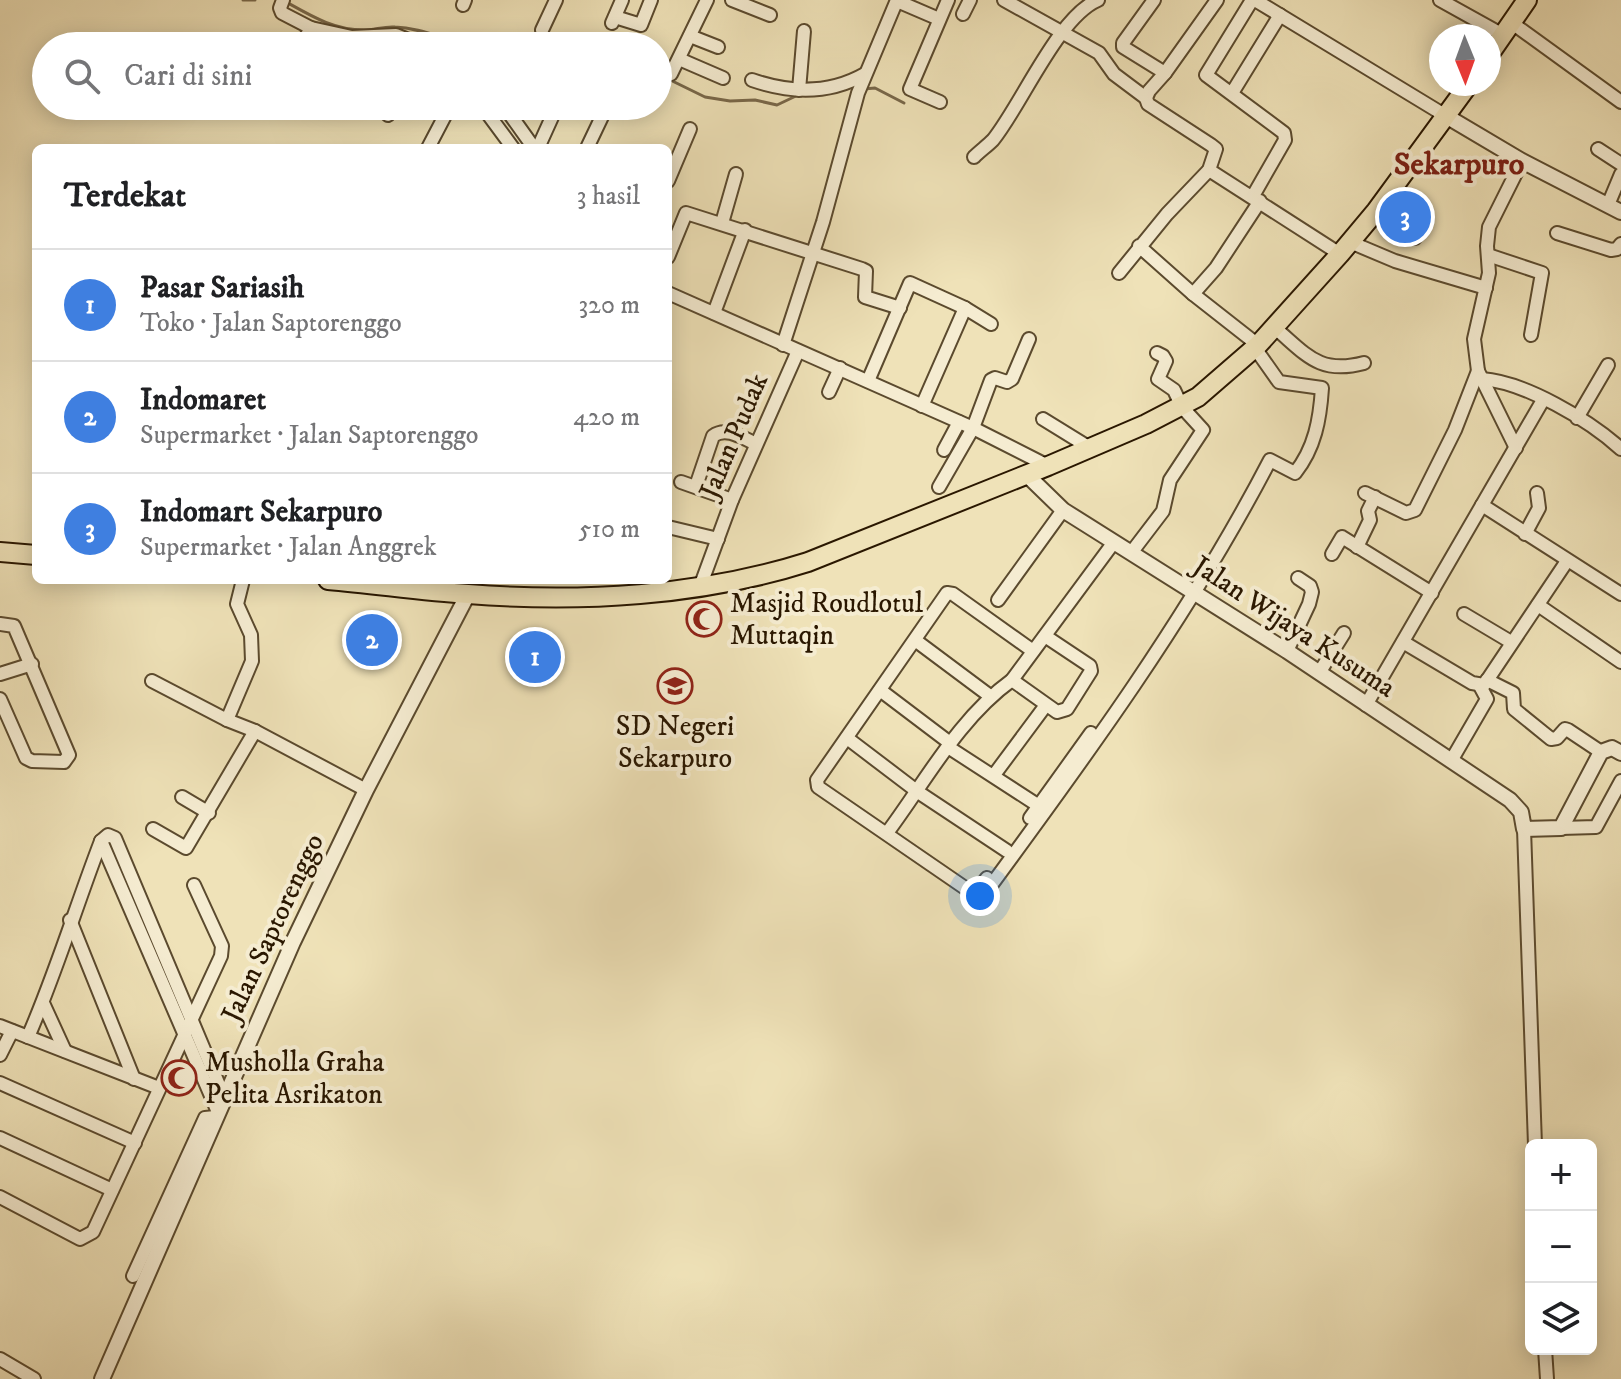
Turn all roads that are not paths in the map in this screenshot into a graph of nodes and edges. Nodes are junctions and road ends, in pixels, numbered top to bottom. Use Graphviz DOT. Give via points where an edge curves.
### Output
graph roads {
  1 [pos="283,0"];
  2 [pos="556,0"];
  3 [pos="622,0"];
  4 [pos="651,0"];
  5 [pos="707,0"];
  6 [pos="732,0"];
  7 [pos="948,0"];
  8 [pos="970,0"];
  9 [pos="1004,0"];
  10 [pos="1098,0"];
  11 [pos="1154,0"];
  12 [pos="1217,0"];
  13 [pos="1254,0"];
  14 [pos="1440,0"];
  15 [pos="1527,0"];
  16 [pos="897,1"];
  17 [pos="963,14"];
  18 [pos="770,15"];
  19 [pos="1280,15"];
  20 [pos="939,19"];
  21 [pos="311,28"];
  22 [pos="1508,29"];
  23 [pos="542,30"];
  24 [pos="804,31"];
  25 [pos="309,32"];
  26 [pos="329,32"];
  27 [pos="1062,33"];
  28 [pos="690,36"];
  29 [pos="1501,39"];
  30 [pos="718,47"];
  31 [pos="679,59"];
  32 [pos="672,72"];
  33 [pos="1165,73"];
  34 [pos="723,78"];
  35 [pos="752,80"];
  36 [pos="862,83"];
  37 [pos="799,90"];
  38 [pos="1232,93"];
  39 [pos="1460,96"];
  40 [pos="1146,98"];
  41 [pos="940,102"];
  42 [pos="1621,102"];
  43 [pos="1446,116"];
  44 [pos="443,120"];
  45 [pos="492,120"];
  46 [pos="515,120"];
  47 [pos="550,120"];
  48 [pos="600,120"];
  49 [pos="690,129"];
  50 [pos="430,144"];
  51 [pos="510,144"];
  52 [pos="533,144"];
  53 [pos="538,144"];
  54 [pos="589,144"];
  55 [pos="1598,149"];
  56 [pos="974,157"];
  57 [pos="1522,161"];
  58 [pos="1621,164"];
  59 [pos="1209,170"];
  60 [pos="672,172"];
  61 [pos="736,174"];
  62 [pos="1621,174"];
  63 [pos="1256,199"];
  64 [pos="1614,208"];
  65 [pos="1376,211"];
  66 [pos="722,223"];
  67 [pos="745,230"];
  68 [pos="1557,233"];
  69 [pos="1415,238"];
  70 [pos="1621,244"];
  71 [pos="1139,246"];
  72 [pos="672,247"];
  73 [pos="1345,248"];
  74 [pos="812,255"];
  75 [pos="1488,255"];
  76 [pos="1119,273"];
  77 [pos="1486,288"];
  78 [pos="1193,294"];
  79 [pos="672,295"];
  80 [pos="900,308"];
  81 [pos="965,308"];
  82 [pos="714,313"];
  83 [pos="991,324"];
  84 [pos="1275,328"];
  85 [pos="1531,335"];
  86 [pos="1029,339"];
  87 [pos="783,345"];
  88 [pos="1256,347"];
  89 [pos="798,351"];
  90 [pos="1157,353"];
  91 [pos="1364,363"];
  92 [pos="1608,365"];
  93 [pos="840,368"];
  94 [pos="1480,375"];
  95 [pos="868,381"];
  96 [pos="829,392"];
  97 [pos="1543,400"];
  98 [pos="922,406"];
  99 [pos="1182,407"];
  100 [pos="1577,418"];
  101 [pos="1043,419"];
  102 [pos="959,422"];
  103 [pos="973,428"];
  104 [pos="756,444"];
  105 [pos="1090,448"];
  106 [pos="1516,448"];
  107 [pos="1621,449"];
  108 [pos="944,450"];
  109 [pos="1048,466"];
  110 [pos="1027,475"];
  111 [pos="681,482"];
  112 [pos="696,486"];
  113 [pos="939,487"];
  114 [pos="1537,493"];
  115 [pos="732,500"];
  116 [pos="1482,505"];
  117 [pos="1063,510"];
  118 [pos="672,528"];
  119 [pos="1525,534"];
  120 [pos="718,539"];
  121 [pos="1114,542"];
  122 [pos="1357,547"];
  123 [pos="0,552"];
  124 [pos="1131,553"];
  125 [pos="1332,554"];
  126 [pos="32,555"];
  127 [pos="1567,561"];
  128 [pos="1298,578"];
  129 [pos="242,584"];
  130 [pos="368,584"];
  131 [pos="700,587"];
  132 [pos="1194,592"];
  133 [pos="1432,593"];
  134 [pos="468,594"];
  135 [pos="1621,594"];
  136 [pos="998,600"];
  137 [pos="1538,605"];
  138 [pos="1464,614"];
  139 [pos="0,624"];
  140 [pos="1344,633"];
  141 [pos="1045,636"];
  142 [pos="915,640"];
  143 [pos="1403,642"];
  144 [pos="1511,642"];
  145 [pos="1033,651"];
  146 [pos="1287,651"];
  147 [pos="1621,662"];
  148 [pos="32,664"];
  149 [pos="1319,673"];
  150 [pos="0,674"];
  151 [pos="1012,680"];
  152 [pos="152,681"];
  153 [pos="1484,683"];
  154 [pos="880,690"];
  155 [pos="990,696"];
  156 [pos="0,699"];
  157 [pos="1046,705"];
  158 [pos="1366,705"];
  159 [pos="227,720"];
  160 [pos="255,731"];
  161 [pos="1091,733"];
  162 [pos="847,738"];
  163 [pos="949,745"];
  164 [pos="1612,751"];
  165 [pos="1451,761"];
  166 [pos="994,775"];
  167 [pos="1621,781"];
  168 [pos="366,790"];
  169 [pos="918,792"];
  170 [pos="182,797"];
  171 [pos="1039,806"];
  172 [pos="209,813"];
  173 [pos="1561,828"];
  174 [pos="153,829"];
  175 [pos="1524,829"];
  176 [pos="887,833"];
  177 [pos="1007,851"];
  178 [pos="194,885"];
  179 [pos="981,899"];
  180 [pos="70,920"];
  181 [pos="148,934"];
  182 [pos="43,1003"];
  183 [pos="192,1017"];
  184 [pos="6,1028"];
  185 [pos="184,1032"];
  186 [pos="28,1037"];
  187 [pos="65,1051"];
  188 [pos="0,1055"];
  189 [pos="134,1079"];
  190 [pos="0,1083"];
  191 [pos="159,1088"];
  192 [pos="224,1097"];
  193 [pos="216,1114"];
  194 [pos="0,1138"];
  195 [pos="1535,1139"];
  196 [pos="135,1143"];
  197 [pos="112,1190"];
  198 [pos="0,1197"];
  199 [pos="150,1254"];
  200 [pos="133,1276"];
  201 [pos="1545,1355"];
  202 [pos="0,1359"];
  203 [pos="34,1379"];
  204 [pos="102,1379"];
  205 [pos="1547,1379"];
  1 -- 21 [label="street" via="282,13"];
  2 -- 23 [label="street"];
  3 -- 4 [label="street" via="613,20 641,25"];
  5 -- 28 [label="street"];
  6 -- 18 [label="street"];
  7 -- 20 [label="street"];
  8 -- 17 [label="street"];
  9 -- 27 [label="street"];
  10 -- 27 [label="street"];
  11 -- 33 [label="street" via="1123,47"];
  12 -- 33 [label="street"];
  13 -- 19 [label="street"];
  13 -- 38 [label="street" via="1206,75"];
  14 -- 22 [label="street"];
  15 -- 22 [label="main road"];
  16 -- 20 [label="street"];
  16 -- 36 [label="street"];
  19 -- 38 [label="street"];
  19 -- 43 [label="street"];
  20 -- 41 [label="street" via="907,95"];
  21 -- 25 [label="street"];
  21 -- 26 [label="street"];
  22 -- 29 [label="main road"];
  22 -- 42 [label="street"];
  24 -- 37 [label="street"];
  27 -- 40 [label="street" via="1099,53 1111,71"];
  27 -- 56 [label="street" via="992,141"];
  28 -- 30 [label="street"];
  28 -- 31 [label="street"];
  31 -- 32 [label="street"];
  31 -- 34 [label="street"];
  33 -- 40 [label="street"];
  35 -- 37 [label="street"];
  36 -- 37 [label="street"];
  36 -- 74 [label="street"];
  38 -- 63 [label="street" via="1286,137"];
  39 -- 43 [label="main road"];
  40 -- 59 [label="street" via="1216,149"];
  43 -- 57 [label="street"];
  43 -- 65 [label="main road"];
  44 -- 50 [label="street"];
  45 -- 51 [label="street"];
  46 -- 52 [label="street"];
  47 -- 53 [label="street"];
  48 -- 54 [label="street"];
  49 -- 60 [label="street"];
  55 -- 58 [label="street"];
  57 -- 64 [label="street"];
  57 -- 75 [label="street" via="1492,219"];
  59 -- 63 [label="street"];
  59 -- 71 [label="street"];
  61 -- 66 [label="street"];
  62 -- 64 [label="street"];
  63 -- 73 [label="street"];
  63 -- 78 [label="street" via="1216,268"];
  65 -- 69 [label="street"];
  65 -- 73 [label="main road"];
  66 -- 67 [label="street"];
  66 -- 72 [label="street" via="686,213"];
  67 -- 74 [label="street"];
  67 -- 82 [label="street"];
  68 -- 70 [label="street" via="1611,250"];
  71 -- 76 [label="street"];
  71 -- 78 [label="street"];
  73 -- 77 [label="street"];
  73 -- 84 [label="main road"];
  74 -- 80 [label="street" via="866,271 865,297"];
  74 -- 87 [label="street"];
  75 -- 77 [label="street"];
  75 -- 85 [label="street" via="1542,273"];
  77 -- 94 [label="street" via="1474,339"];
  78 -- 88 [label="street"];
  79 -- 82 [label="street"];
  80 -- 81 [label="street" via="910,283"];
  80 -- 95 [label="street"];
  81 -- 83 [label="street"];
  81 -- 98 [label="street"];
  82 -- 87 [label="street"];
  84 -- 88 [label="main road"];
  84 -- 91 [label="street" via="1321,364"];
  86 -- 103 [label="street" via="1012,379 991,380"];
  87 -- 89 [label="street"];
  88 -- 99 [label="main road"];
  88 -- 132 [label="street" via="1279,382 1322,388 1316,432 1297,472 1270,460"];
  89 -- 93 [label="street"];
  89 -- 104 [label="street, Jalan Pudak"];
  90 -- 99 [label="street" via="1166,361 1158,379 1174,390"];
  92 -- 100 [label="street"];
  93 -- 95 [label="street"];
  93 -- 96 [label="street"];
  94 -- 97 [label="street"];
  94 -- 106 [label="street"];
  94 -- 122 [label="street" via="1415,510 1406,513 1370,495 1370,520"];
  95 -- 98 [label="street"];
  97 -- 100 [label="street"];
  97 -- 106 [label="street"];
  98 -- 102 [label="street"];
  99 -- 105 [label="main road"];
  99 -- 124 [label="street" via="1202,433 1170,480 1163,511"];
  100 -- 107 [label="street"];
  101 -- 105 [label="street"];
  102 -- 103 [label="street"];
  102 -- 108 [label="street"];
  103 -- 109 [label="street"];
  103 -- 113 [label="street"];
  104 -- 112 [label="street" via="718,432"];
  104 -- 115 [label="street, Jalan Pudak"];
  105 -- 109 [label="main road"];
  106 -- 116 [label="street"];
  109 -- 110 [label="main road"];
  110 -- 117 [label="street, Jalan Wijaya Kusuma"];
  110 -- 131 [label="main road" via="808,562"];
  111 -- 112 [label="street"];
  112 -- 115 [label="street"];
  114 -- 119 [label="street" via="1539,508"];
  115 -- 120 [label="street, Jalan Pudak"];
  116 -- 119 [label="street"];
  116 -- 133 [label="street"];
  117 -- 121 [label="street, Jalan Wijaya Kusuma"];
  117 -- 136 [label="street"];
  118 -- 120 [label="street"];
  119 -- 127 [label="street"];
  120 -- 131 [label="street, Jalan Pudak"];
  121 -- 124 [label="street, Jalan Wijaya Kusuma"];
  121 -- 141 [label="street"];
  122 -- 125 [label="street" via="1340,538"];
  122 -- 133 [label="street"];
  123 -- 126 [label="main road"];
  124 -- 132 [label="street, Jalan Wijaya Kusuma"];
  127 -- 135 [label="street"];
  127 -- 137 [label="street"];
  128 -- 146 [label="street" via="1310,586 1312,596"];
  129 -- 159 [label="street" via="237,604 251,635 252,661"];
  130 -- 134 [label="main road"];
  131 -- 134 [label="main road" via="563,596"];
  132 -- 146 [label="street, Jalan Wijaya Kusuma"];
  132 -- 179 [label="street" via="1108,725"];
  133 -- 143 [label="street"];
  134 -- 168 [label="street, Jalan Saptorenggo"];
  137 -- 144 [label="street"];
  137 -- 147 [label="street"];
  138 -- 144 [label="street"];
  139 -- 148 [label="street" via="14,626"];
  140 -- 149 [label="street"];
  141 -- 145 [label="street"];
  141 -- 157 [label="street" via="1091,671 1062,713"];
  142 -- 145 [label="street" via="947,593"];
  142 -- 154 [label="street"];
  142 -- 155 [label="street"];
  143 -- 153 [label="street"];
  143 -- 158 [label="street"];
  144 -- 153 [label="street"];
  145 -- 151 [label="street"];
  146 -- 149 [label="street, Jalan Wijaya Kusuma"];
  148 -- 150 [label="street"];
  148 -- 156 [label="street" via="68,759 26,758"];
  149 -- 158 [label="street, Jalan Wijaya Kusuma"];
  151 -- 155 [label="street"];
  151 -- 157 [label="street"];
  152 -- 159 [label="street"];
  153 -- 164 [label="street" via="1513,693 1514,709 1551,739 1565,729"];
  153 -- 165 [label="street" via="1487,699"];
  154 -- 162 [label="street"];
  154 -- 163 [label="street"];
  155 -- 163 [label="street"];
  157 -- 166 [label="street"];
  158 -- 165 [label="street, Jalan Wijaya Kusuma"];
  159 -- 160 [label="street"];
  160 -- 168 [label="street"];
  160 -- 172 [label="street"];
  161 -- 171 [label="street"];
  162 -- 169 [label="street"];
  162 -- 176 [label="street" via="817,784"];
  163 -- 166 [label="street"];
  163 -- 169 [label="street"];
  164 -- 173 [label="street"];
  165 -- 175 [label="street, Jalan Wijaya Kusuma" via="1510,800 1521,812"];
  166 -- 171 [label="street"];
  167 -- 173 [label="street" via="1596,827"];
  168 -- 192 [label="street, Jalan Saptorenggo"];
  169 -- 176 [label="street"];
  169 -- 177 [label="street"];
  170 -- 172 [label="street"];
  171 -- 177 [label="street"];
  172 -- 174 [label="street" via="186,848"];
  173 -- 175 [label="street"];
  175 -- 195 [label="street"];
  176 -- 177 [label="street" via="972,892"];
  178 -- 183 [label="street" via="222,951"];
  180 -- 181 [label="street" via="108,835 115,838"];
  180 -- 182 [label="street"];
  180 -- 189 [label="street"];
  181 -- 183 [label="street"];
  181 -- 185 [label="street"];
  182 -- 186 [label="street"];
  182 -- 187 [label="street"];
  183 -- 185 [label="street"];
  183 -- 192 [label="street"];
  184 -- 186 [label="street"];
  184 -- 188 [label="street"];
  185 -- 191 [label="street"];
  185 -- 193 [label="street"];
  186 -- 187 [label="street"];
  187 -- 189 [label="street"];
  189 -- 191 [label="street"];
  190 -- 196 [label="street"];
  191 -- 196 [label="street"];
  192 -- 193 [label="street, Jalan Saptorenggo"];
  193 -- 199 [label="street, Jalan Saptorenggo"];
  194 -- 197 [label="street"];
  196 -- 197 [label="street"];
  197 -- 198 [label="street" via="93,1232 80,1239"];
  199 -- 200 [label="street"];
  199 -- 204 [label="street, Jalan Saptorenggo"];
  201 -- 205 [label="street"];
  202 -- 203 [label="street"];
}
